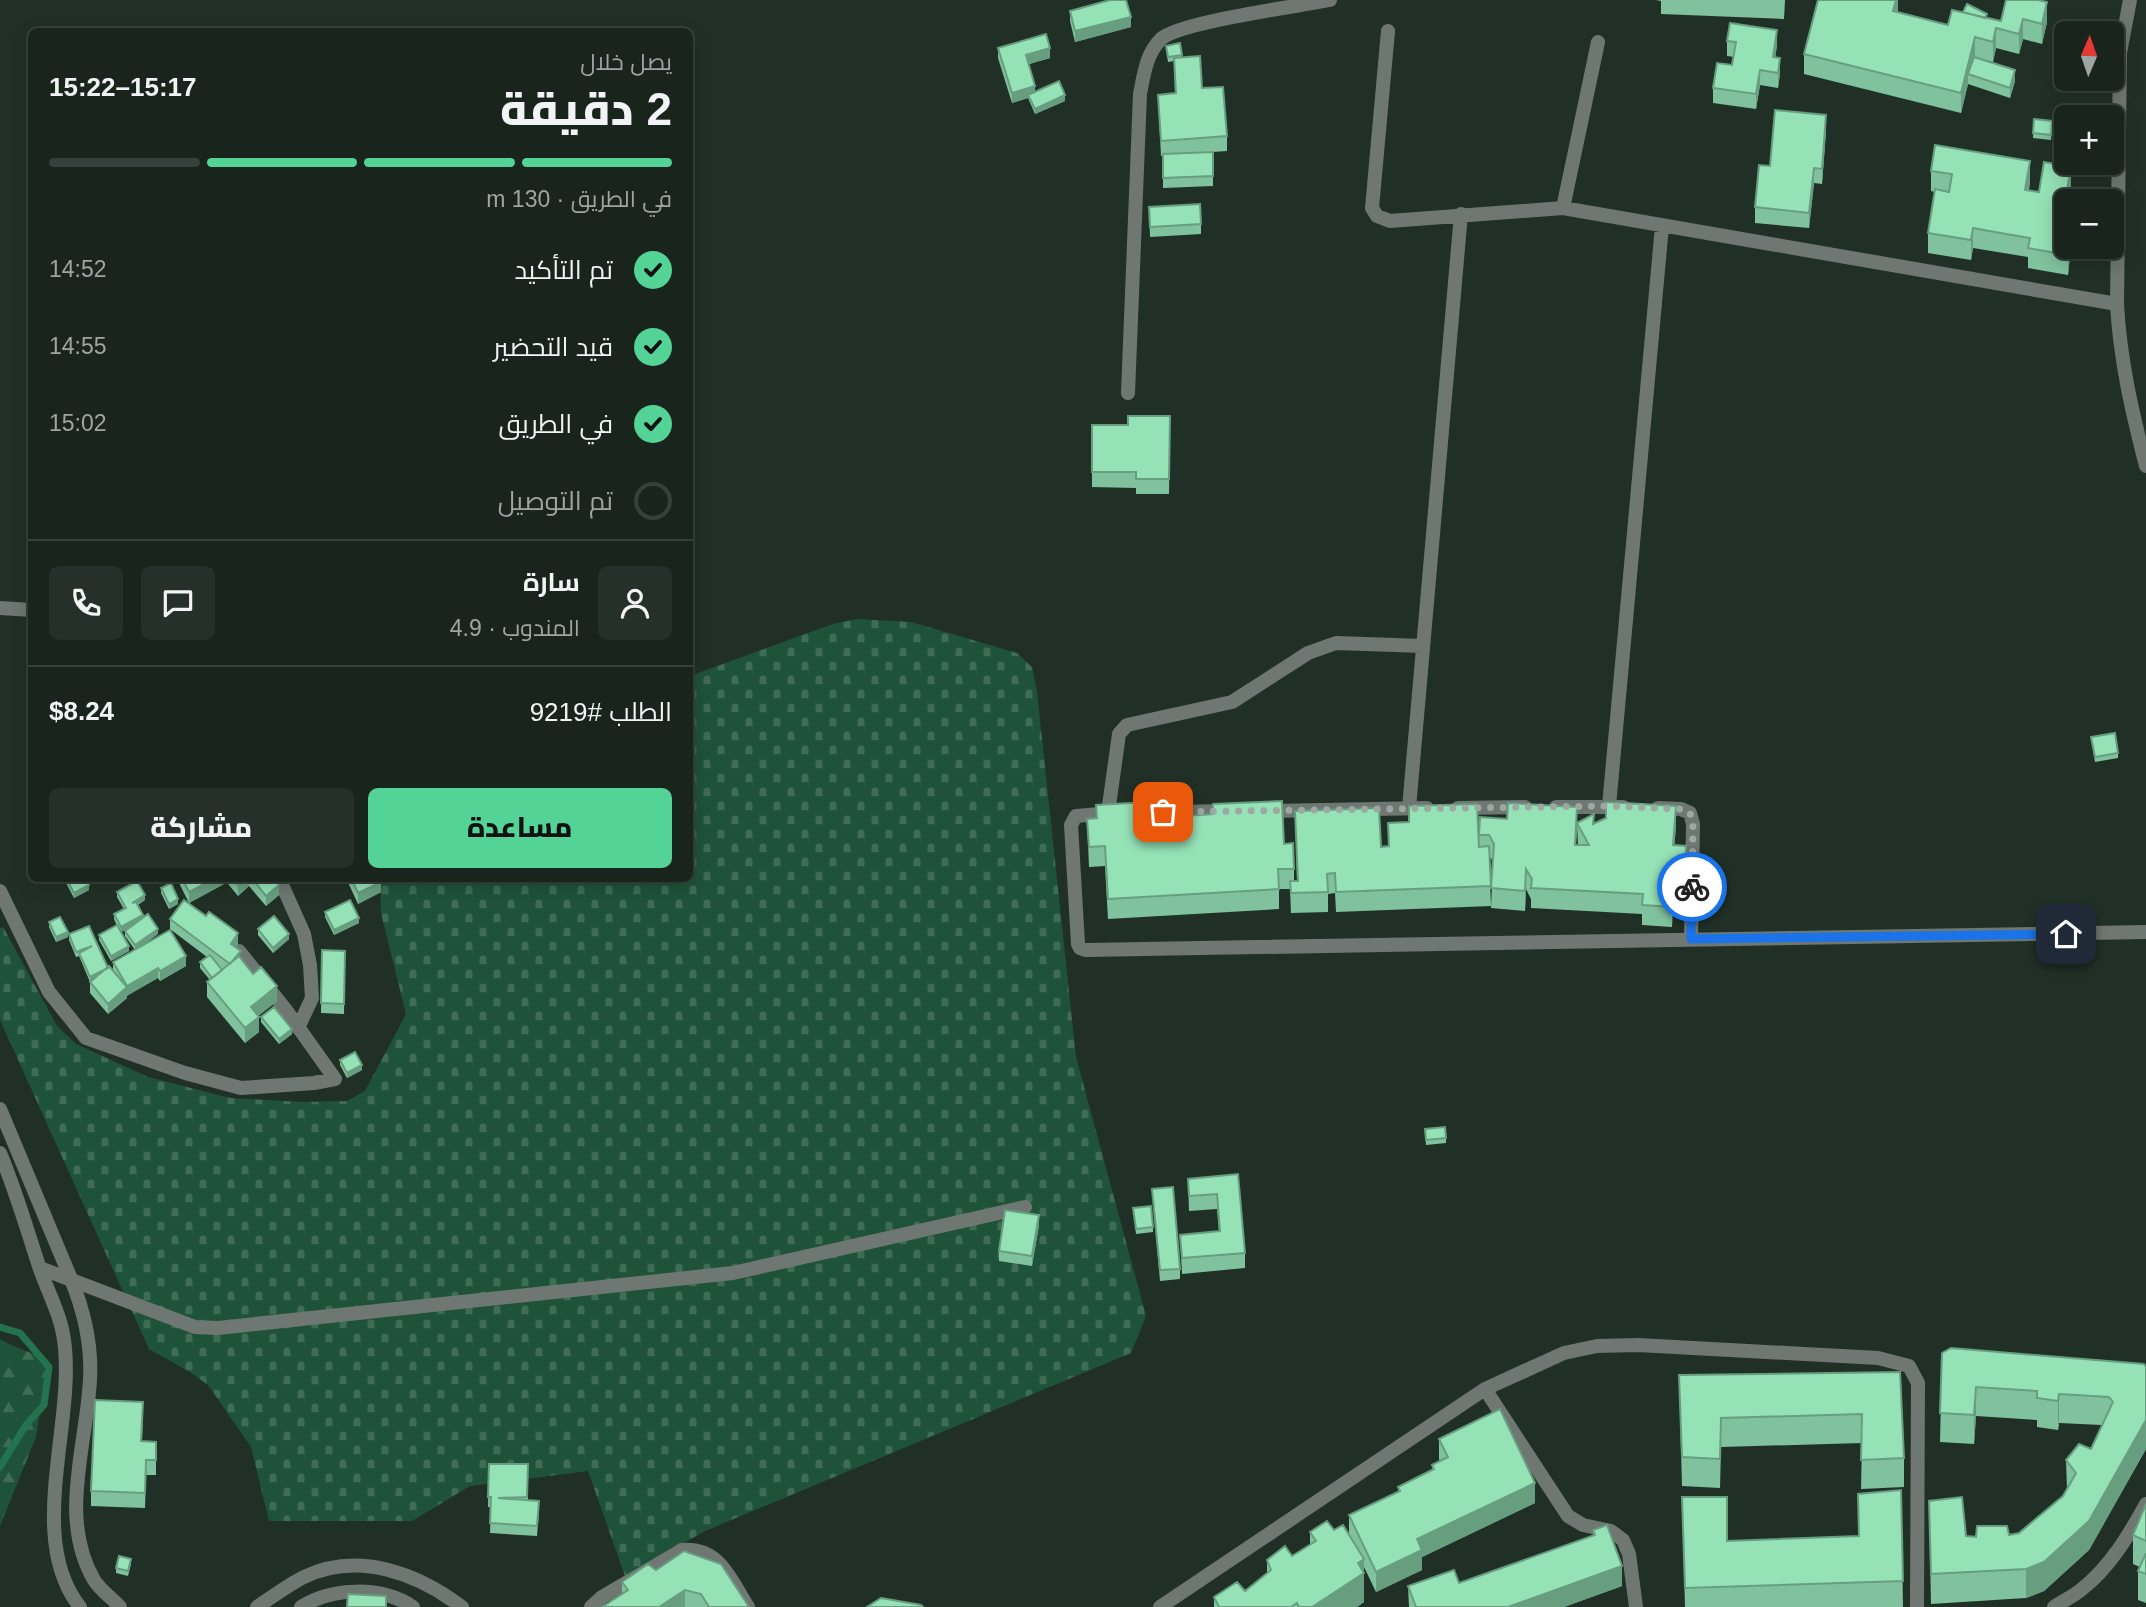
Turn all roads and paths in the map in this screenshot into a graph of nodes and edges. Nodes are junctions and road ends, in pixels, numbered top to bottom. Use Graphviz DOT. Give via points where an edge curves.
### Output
graph roads {
  1 [pos="1330,0"];
  2 [pos="2130,0"];
  3 [pos="1388,31"];
  4 [pos="1598,42"];
  5 [pos="1563,208"];
  6 [pos="1461,214"];
  7 [pos="1662,226"];
  8 [pos="2116,304"];
  9 [pos="1128,393"];
  10 [pos="2146,466"];
  11 [pos="0,608"];
  12 [pos="28,610"];
  13 [pos="1423,646"];
  14 [pos="1609,806"];
  15 [pos="1409,808"];
  16 [pos="1149,813"];
  17 [pos="281,882"];
  18 [pos="0,891"];
  19 [pos="2146,932"];
  20 [pos="1691,939"];
  21 [pos="239,951"];
  22 [pos="298,1028"];
  23 [pos="0,1109"];
  24 [pos="0,1153"];
  25 [pos="1026,1207"];
  26 [pos="40,1268"];
  27 [pos="71,1279"];
  28 [pos="1485,1389"];
  29 [pos="2146,1504"];
  30 [pos="80,1607"];
  31 [pos="120,1607"];
  32 [pos="257,1607"];
  33 [pos="301,1607"];
  34 [pos="413,1607"];
  35 [pos="463,1607"];
  36 [pos="591,1607"];
  37 [pos="748,1607"];
  38 [pos="1160,1607"];
  39 [pos="1636,1607"];
  40 [pos="1917,1607"];
  41 [pos="2054,1607"];
  1 -- 9 [label="street" via="1195,25 1163,37 1147,57 1140,94"];
  2 -- 8 [label="street" via="2120,53"];
  3 -- 6 [label="street" via="1372,208 1377,216 1390,221"];
  4 -- 5 [label="street"];
  5 -- 6 [label="street"];
  5 -- 7 [label="street"];
  6 -- 13 [label="street"];
  7 -- 8 [label="street"];
  7 -- 14 [label="street"];
  8 -- 10 [label="street" via="2121,356"];
  11 -- 12 [label="street"];
  13 -- 15 [label="street"];
  13 -- 20 [label="street" via="1336,643 1308,653 1232,702 1128,725 1119,734 1115,813 1076,816 1071,825 1080,948"];
  14 -- 15 [label="street"];
  14 -- 20 [label="street" via="1690,813"];
  15 -- 16 [label="street"];
  17 -- 22 [label="street" via="304,934 310,965 312,998"];
  18 -- 22 [label="street" via="49,992 86,1038 241,1088 335,1079"];
  19 -- 20 [label="street"];
  21 -- 22 [label="street"];
  23 -- 27 [label="street"];
  24 -- 26 [label="street"];
  25 -- 27 [label="street" via="733,1273 218,1328 195,1327"];
  26 -- 27 [label="street"];
  26 -- 30 [label="street" via="64,1337 68,1374 53,1519 58,1557"];
  27 -- 31 [label="street" via="81,1303 90,1354 76,1507 79,1546 95,1581"];
  28 -- 38 [label="street"];
  28 -- 39 [label="street" via="1568,1516 1623,1540"];
  28 -- 40 [label="street" via="1564,1353 1597,1346 1878,1358 1909,1366 1918,1383"];
  29 -- 41 [label="street" via="2104,1569 2081,1591"];
  32 -- 35 [label="street" via="304,1577 340,1566 377,1566 413,1577"];
  33 -- 34 [label="street" via="343,1592 377,1593"];
  36 -- 37 [label="street" via="682,1550 692,1549 719,1561"];
}
